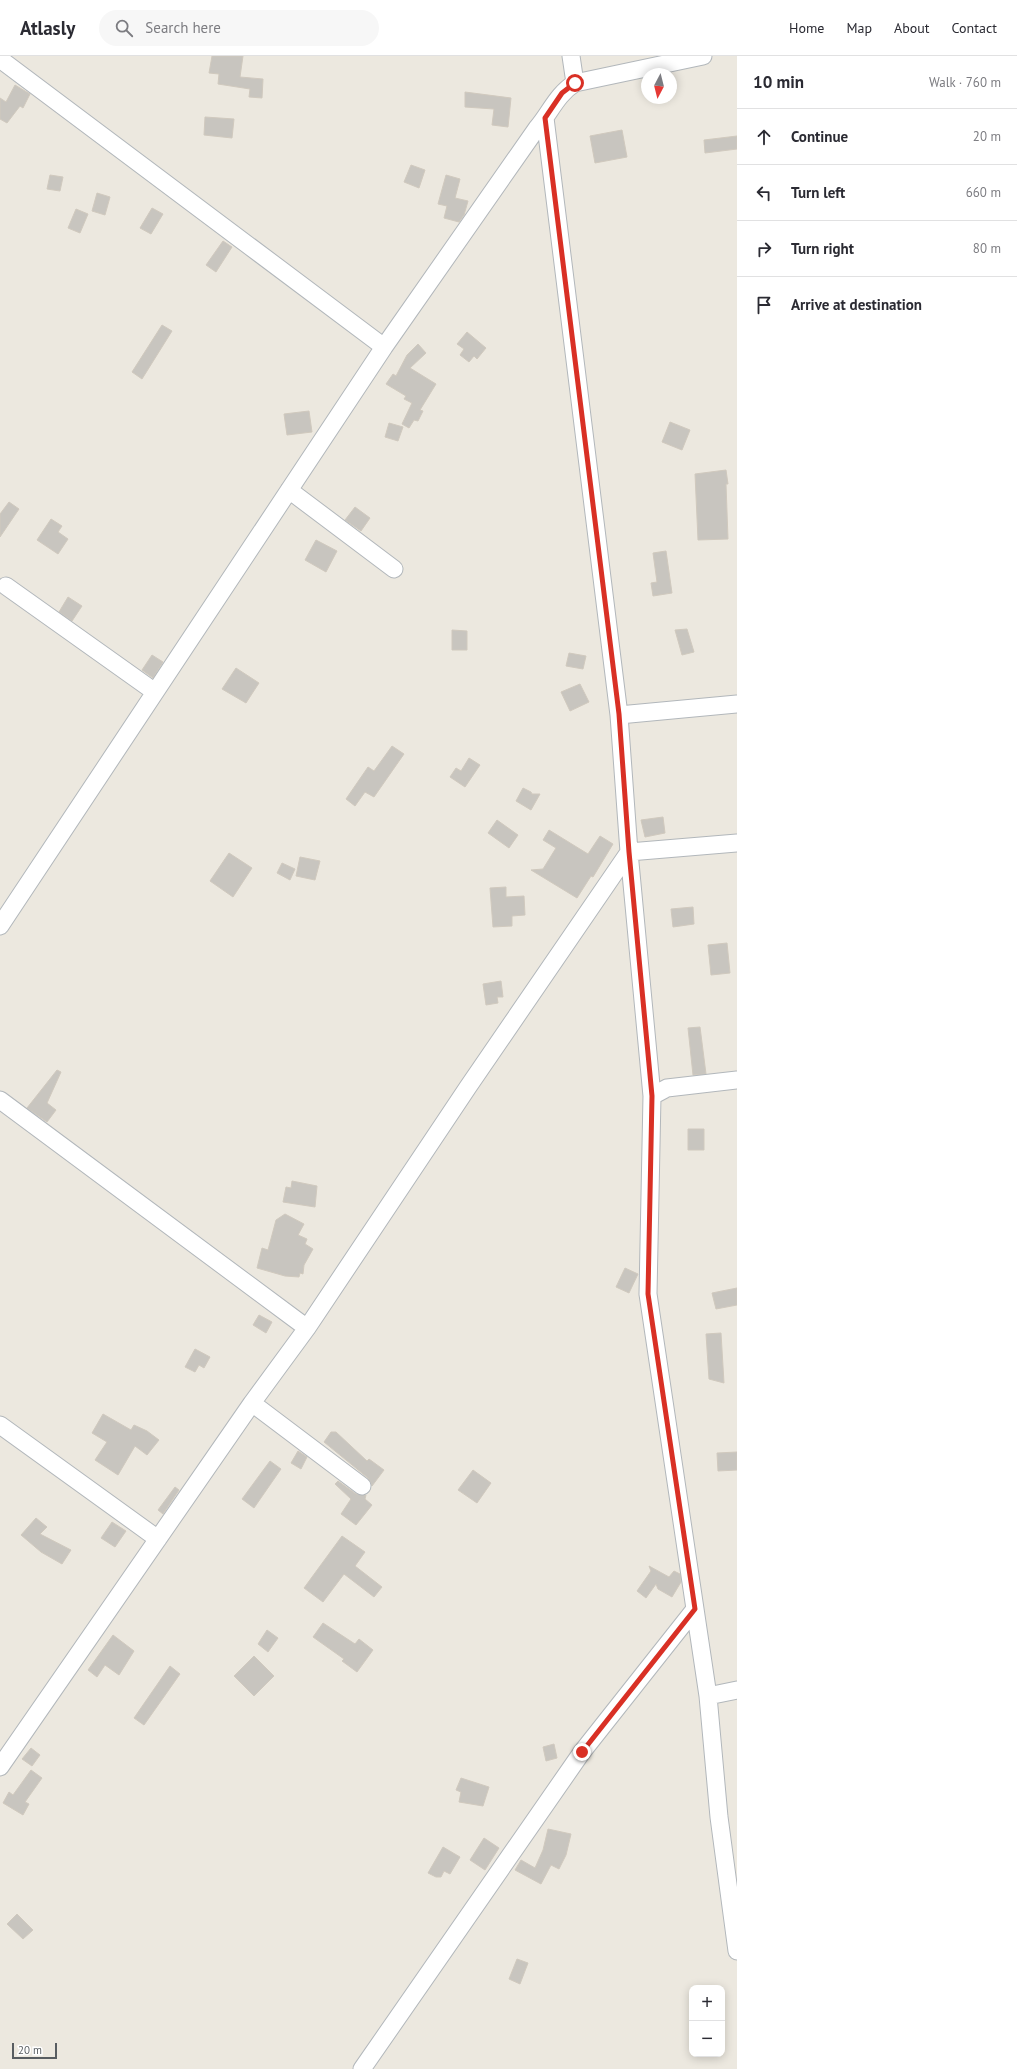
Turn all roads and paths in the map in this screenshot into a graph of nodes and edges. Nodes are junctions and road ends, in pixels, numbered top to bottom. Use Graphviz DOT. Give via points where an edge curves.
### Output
graph roads {
  1 [pos="571,56"];
  2 [pos="703,56"];
  3 [pos="5,64"];
  4 [pos="575,83"];
  5 [pos="545,118"];
  6 [pos="384,347"];
  7 [pos="289,490"];
  8 [pos="394,569"];
  9 [pos="6,586"];
  10 [pos="155,692"];
  11 [pos="737,704"];
  12 [pos="619,714"];
  13 [pos="737,843"];
  14 [pos="629,852"];
  15 [pos="0,926"];
  16 [pos="737,1080"];
  17 [pos="652,1096"];
  18 [pos="0,1100"];
  19 [pos="307,1328"];
  20 [pos="252,1403"];
  21 [pos="0,1426"];
  22 [pos="362,1486"];
  23 [pos="158,1539"];
  24 [pos="695,1609"];
  25 [pos="737,1690"];
  26 [pos="708,1696"];
  27 [pos="0,1767"];
  28 [pos="737,1951"];
  29 [pos="362,2069"];
  1 -- 4 [label="street"];
  2 -- 4 [label="street"];
  3 -- 6 [label="street"];
  4 -- 5 [label="street" via="562,93"];
  5 -- 6 [label="street"];
  5 -- 12 [label="street"];
  6 -- 7 [label="street"];
  7 -- 8 [label="street"];
  7 -- 10 [label="street"];
  9 -- 10 [label="street"];
  10 -- 15 [label="street"];
  11 -- 12 [label="street"];
  12 -- 14 [label="street"];
  13 -- 14 [label="street"];
  14 -- 17 [label="street"];
  14 -- 19 [label="street"];
  16 -- 17 [label="street" via="667,1088"];
  17 -- 24 [label="street" via="648,1294"];
  18 -- 19 [label="street"];
  19 -- 20 [label="street"];
  20 -- 22 [label="street"];
  20 -- 23 [label="street"];
  21 -- 23 [label="street"];
  23 -- 27 [label="street"];
  24 -- 26 [label="street"];
  24 -- 29 [label="street" via="582,1752"];
  25 -- 26 [label="street"];
  26 -- 28 [label="street" via="719,1817"];
}
